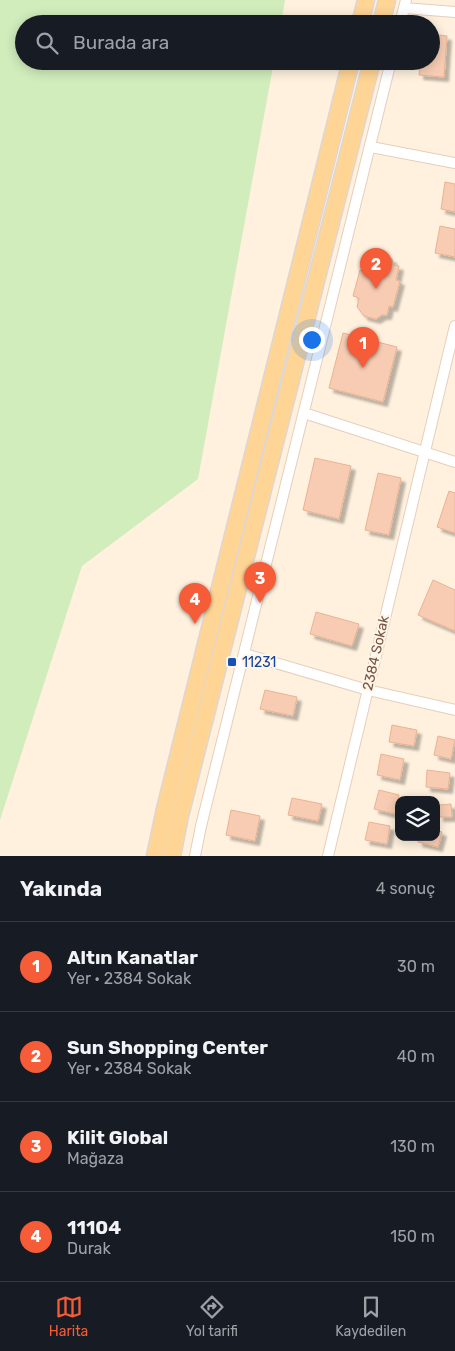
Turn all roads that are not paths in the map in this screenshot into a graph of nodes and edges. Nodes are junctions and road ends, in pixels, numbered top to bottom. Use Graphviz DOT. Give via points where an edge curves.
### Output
graph roads {
  1 [pos="366,0"];
  2 [pos="387,0"];
  3 [pos="405,4"];
  4 [pos="455,12"];
  5 [pos="362,15"];
  6 [pos="383,15"];
  7 [pos="349,70"];
  8 [pos="370,70"];
  9 [pos="389,70"];
  10 [pos="371,147"];
  11 [pos="455,163"];
  12 [pos="455,328"];
  13 [pos="304,413"];
  14 [pos="425,451"];
  15 [pos="455,462"];
  16 [pos="245,654"];
  17 [pos="368,690"];
  18 [pos="455,710"];
  19 [pos="155,856"];
  20 [pos="172,856"];
  21 [pos="195,856"];
  22 [pos="328,856"];
  1 -- 5 [label="main road"];
  2 -- 6 [label="main road"];
  3 -- 4 [label="street"];
  7 -- 19 [label="main road" via="164,809"];
  8 -- 20 [label="main road"];
  9 -- 10 [label="street"];
  10 -- 11 [label="street"];
  10 -- 13 [label="street"];
  12 -- 14 [label="street, 2384 Sokak"];
  13 -- 14 [label="street"];
  13 -- 16 [label="street"];
  14 -- 15 [label="street"];
  14 -- 17 [label="street, 2384 Sokak"];
  16 -- 17 [label="street"];
  16 -- 21 [label="street"];
  17 -- 18 [label="street"];
  17 -- 22 [label="street, 2384 Sokak"];
}
